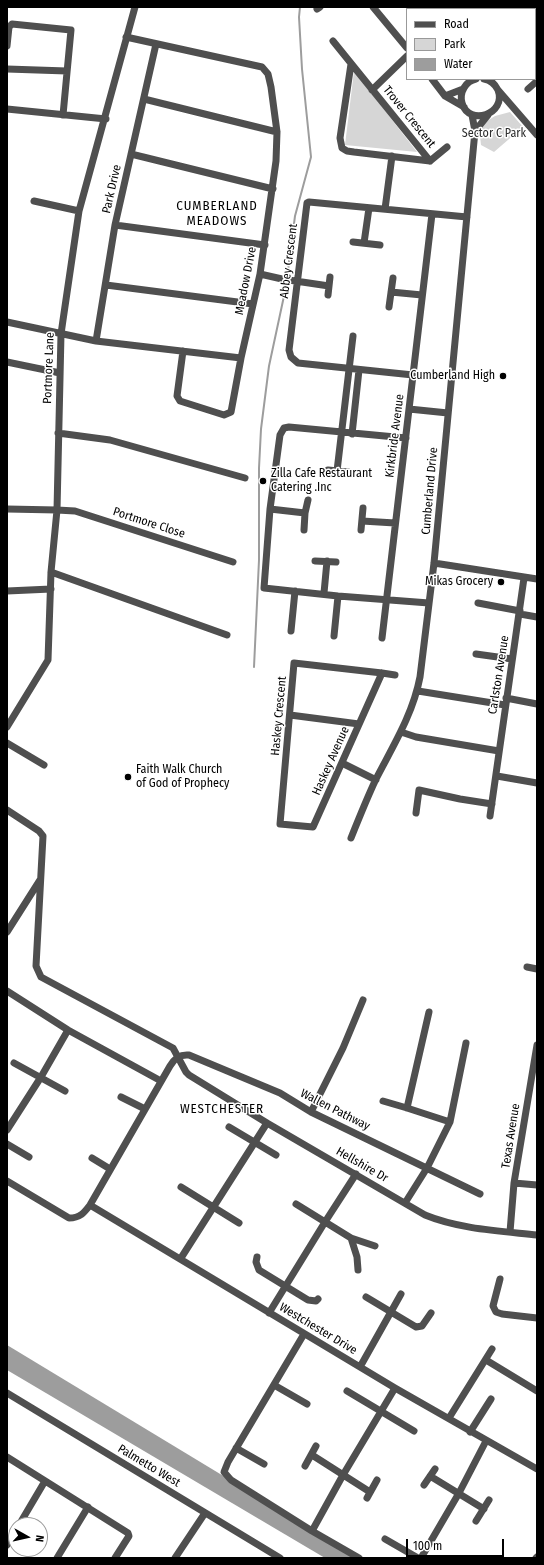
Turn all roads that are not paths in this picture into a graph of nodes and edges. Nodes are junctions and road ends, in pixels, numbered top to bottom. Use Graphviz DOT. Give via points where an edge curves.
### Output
graph roads {
  1 [pos="135,7"];
  2 [pos="374,7"];
  3 [pos="126,37"];
  4 [pos="333,41"];
  5 [pos="156,44"];
  6 [pos="7,46"];
  7 [pos="406,47"];
  8 [pos="406,57"];
  9 [pos="351,64"];
  10 [pos="7,69"];
  11 [pos="67,71"];
  12 [pos="433,80"];
  13 [pos="473,80"];
  14 [pos="537,81"];
  15 [pos="494,83"];
  16 [pos="528,88"];
  17 [pos="463,89"];
  18 [pos="372,90"];
  19 [pos="445,96"];
  20 [pos="144,99"];
  21 [pos="512,104"];
  22 [pos="497,106"];
  23 [pos="464,107"];
  24 [pos="7,109"];
  25 [pos="63,115"];
  26 [pos="472,115"];
  27 [pos="488,115"];
  28 [pos="106,119"];
  29 [pos="475,131"];
  30 [pos="277,132"];
  31 [pos="537,135"];
  32 [pos="447,147"];
  33 [pos="131,154"];
  34 [pos="392,156"];
  35 [pos="430,161"];
  36 [pos="272,189"];
  37 [pos="34,201"];
  38 [pos="369,208"];
  39 [pos="385,209"];
  40 [pos="79,211"];
  41 [pos="432,214"];
  42 [pos="467,217"];
  43 [pos="115,225"];
  44 [pos="353,242"];
  45 [pos="364,243"];
  46 [pos="380,244"];
  47 [pos="265,245"];
  48 [pos="260,274"];
  49 [pos="330,277"];
  50 [pos="392,278"];
  51 [pos="296,282"];
  52 [pos="106,285"];
  53 [pos="329,286"];
  54 [pos="391,292"];
  55 [pos="328,295"];
  56 [pos="422,295"];
  57 [pos="253,304"];
  58 [pos="389,307"];
  59 [pos="7,322"];
  60 [pos="61,334"];
  61 [pos="353,336"];
  62 [pos="96,341"];
  63 [pos="183,351"];
  64 [pos="241,358"];
  65 [pos="7,362"];
  66 [pos="348,369"];
  67 [pos="359,370"];
  68 [pos="60,373"];
  69 [pos="413,375"];
  70 [pos="409,409"];
  71 [pos="448,413"];
  72 [pos="58,433"];
  73 [pos="342,433"];
  74 [pos="352,434"];
  75 [pos="406,438"];
  76 [pos="328,470"];
  77 [pos="337,471"];
  78 [pos="348,472"];
  79 [pos="245,478"];
  80 [pos="308,500"];
  81 [pos="363,508"];
  82 [pos="7,509"];
  83 [pos="270,509"];
  84 [pos="57,510"];
  85 [pos="305,513"];
  86 [pos="362,521"];
  87 [pos="396,523"];
  88 [pos="304,530"];
  89 [pos="360,530"];
  90 [pos="315,561"];
  91 [pos="327,561"];
  92 [pos="233,562"];
  93 [pos="336,562"];
  94 [pos="434,563"];
  95 [pos="51,572"];
  96 [pos="524,578"];
  97 [pos="537,580"];
  98 [pos="51,589"];
  99 [pos="7,591"];
  100 [pos="295,591"];
  101 [pos="324,593"];
  102 [pos="338,596"];
  103 [pos="386,599"];
  104 [pos="429,603"];
  105 [pos="478,603"];
  106 [pos="520,613"];
  107 [pos="537,617"];
  108 [pos="291,631"];
  109 [pos="227,634"];
  110 [pos="334,636"];
  111 [pos="382,638"];
  112 [pos="476,654"];
  113 [pos="512,659"];
  114 [pos="382,673"];
  115 [pos="395,675"];
  116 [pos="418,691"];
  117 [pos="506,702"];
  118 [pos="537,704"];
  119 [pos="290,715"];
  120 [pos="359,724"];
  121 [pos="7,727"];
  122 [pos="401,732"];
  123 [pos="7,743"];
  124 [pos="499,751"];
  125 [pos="342,763"];
  126 [pos="44,764"];
  127 [pos="497,776"];
  128 [pos="376,780"];
  129 [pos="537,783"];
  130 [pos="492,804"];
  131 [pos="7,810"];
  132 [pos="416,813"];
  133 [pos="490,816"];
  134 [pos="280,824"];
  135 [pos="350,838"];
  136 [pos="40,880"];
  137 [pos="8,927"];
  138 [pos="527,967"];
  139 [pos="537,969"];
  140 [pos="7,991"];
  141 [pos="362,1000"];
  142 [pos="429,1012"];
  143 [pos="68,1030"];
  144 [pos="466,1043"];
  145 [pos="537,1045"];
  146 [pos="178,1057"];
  147 [pos="14,1063"];
  148 [pos="41,1077"];
  149 [pos="161,1081"];
  150 [pos="66,1091"];
  151 [pos="121,1097"];
  152 [pos="383,1101"];
  153 [pos="407,1108"];
  154 [pos="145,1109"];
  155 [pos="311,1112"];
  156 [pos="450,1122"];
  157 [pos="267,1123"];
  158 [pos="229,1128"];
  159 [pos="7,1130"];
  160 [pos="254,1141"];
  161 [pos="7,1144"];
  162 [pos="276,1155"];
  163 [pos="29,1158"];
  164 [pos="92,1158"];
  165 [pos="427,1168"];
  166 [pos="110,1169"];
  167 [pos="356,1174"];
  168 [pos="7,1180"];
  169 [pos="514,1183"];
  170 [pos="537,1185"];
  171 [pos="180,1187"];
  172 [pos="480,1194"];
  173 [pos="405,1203"];
  174 [pos="296,1204"];
  175 [pos="90,1205"];
  176 [pos="213,1207"];
  177 [pos="325,1222"];
  178 [pos="239,1223"];
  179 [pos="510,1232"];
  180 [pos="537,1235"];
  181 [pos="351,1238"];
  182 [pos="375,1246"];
  183 [pos="257,1257"];
  184 [pos="181,1258"];
  185 [pos="358,1270"];
  186 [pos="500,1279"];
  187 [pos="286,1287"];
  188 [pos="401,1294"];
  189 [pos="366,1297"];
  190 [pos="318,1299"];
  191 [pos="391,1312"];
  192 [pos="269,1313"];
  193 [pos="431,1313"];
  194 [pos="537,1318"];
  195 [pos="304,1334"];
  196 [pos="492,1349"];
  197 [pos="486,1360"];
  198 [pos="360,1367"];
  199 [pos="274,1385"];
  200 [pos="395,1388"];
  201 [pos="347,1391"];
  202 [pos="536,1391"];
  203 [pos="7,1393"];
  204 [pos="491,1399"];
  205 [pos="307,1404"];
  206 [pos="381,1412"];
  207 [pos="449,1418"];
  208 [pos="414,1431"];
  209 [pos="470,1432"];
  210 [pos="486,1441"];
  211 [pos="316,1446"];
  212 [pos="236,1448"];
  213 [pos="312,1455"];
  214 [pos="7,1457"];
  215 [pos="264,1464"];
  216 [pos="305,1466"];
  217 [pos="435,1469"];
  218 [pos="537,1469"];
  219 [pos="343,1474"];
  220 [pos="430,1476"];
  221 [pos="378,1480"];
  222 [pos="45,1481"];
  223 [pos="424,1486"];
  224 [pos="459,1493"];
  225 [pos="489,1500"];
  226 [pos="88,1507"];
  227 [pos="484,1509"];
  228 [pos="205,1513"];
  229 [pos="24,1517"];
  230 [pos="476,1521"];
  231 [pos="312,1531"];
  232 [pos="385,1539"];
  233 [pos="58,1558"];
  234 [pos="116,1558"];
  235 [pos="175,1558"];
  236 [pos="280,1558"];
  237 [pos="359,1558"];
  238 [pos="419,1558"];
  1 -- 3 [label="street, Portmore Lane"];
  2 -- 7 [label="street"];
  3 -- 5 [label="street"];
  3 -- 28 [label="street, Portmore Lane"];
  4 -- 9 [label="street, Trover Crescent"];
  5 -- 20 [label="street, Park Drive"];
  5 -- 30 [label="street, Meadow Drive" via="262,67 268,74"];
  6 -- 11 [label="street" via="12,24 70,29 72,31"];
  8 -- 18 [label="street"];
  9 -- 18 [label="street, Trover Crescent"];
  9 -- 34 [label="street, Trover Crescent" via="340,144 347,151"];
  10 -- 11 [label="street"];
  11 -- 25 [label="street"];
  12 -- 19 [label="street"];
  13 -- 17 [label="street"];
  14 -- 16 [label="street"];
  15 -- 21 [label="street"];
  15 -- 22 [label="street" via="499,95"];
  17 -- 19 [label="street"];
  17 -- 23 [label="street" via="461,95"];
  18 -- 35 [label="street, Trover Crescent"];
  19 -- 23 [label="street"];
  20 -- 30 [label="street"];
  20 -- 33 [label="street, Park Drive"];
  21 -- 22 [label="street"];
  21 -- 31 [label="street"];
  22 -- 27 [label="street"];
  23 -- 26 [label="street"];
  24 -- 25 [label="street"];
  25 -- 28 [label="street"];
  26 -- 27 [label="street"];
  26 -- 29 [label="street, Cumberland Drive"];
  27 -- 29 [label="street"];
  28 -- 40 [label="street, Portmore Lane"];
  29 -- 42 [label="street, Cumberland Drive"];
  30 -- 36 [label="street, Meadow Drive"];
  32 -- 35 [label="street"];
  33 -- 36 [label="street"];
  33 -- 43 [label="street, Park Drive"];
  34 -- 35 [label="street, Trover Crescent"];
  34 -- 39 [label="street"];
  36 -- 47 [label="street, Meadow Drive"];
  37 -- 40 [label="street"];
  38 -- 39 [label="street, Abbey Crescent"];
  38 -- 45 [label="street"];
  38 -- 51 [label="street, Abbey Crescent" via="308,202"];
  39 -- 41 [label="street, Abbey Crescent"];
  40 -- 60 [label="street, Portmore Lane"];
  41 -- 42 [label="street, Abbey Crescent"];
  41 -- 56 [label="street, Kirkbride Avenue"];
  42 -- 71 [label="street, Cumberland Drive"];
  43 -- 47 [label="street"];
  43 -- 52 [label="street, Park Drive"];
  44 -- 45 [label="street"];
  45 -- 46 [label="street"];
  47 -- 48 [label="street, Meadow Drive"];
  48 -- 51 [label="street"];
  48 -- 57 [label="street, Meadow Drive"];
  49 -- 53 [label="street"];
  50 -- 54 [label="street"];
  51 -- 53 [label="street"];
  51 -- 66 [label="street, Abbey Crescent" via="289,350 291,358 298,362"];
  52 -- 57 [label="street"];
  52 -- 62 [label="street, Park Drive"];
  53 -- 55 [label="street"];
  54 -- 56 [label="street"];
  54 -- 58 [label="street"];
  56 -- 69 [label="street, Kirkbride Avenue"];
  57 -- 64 [label="street, Meadow Drive"];
  59 -- 60 [label="street"];
  60 -- 62 [label="street"];
  60 -- 68 [label="street, Portmore Lane"];
  61 -- 66 [label="street"];
  62 -- 63 [label="street"];
  63 -- 64 [label="street"];
  63 -- 64 [label="street, Meadow Drive" via="177,396 180,401 224,415 231,412"];
  65 -- 68 [label="street"];
  66 -- 67 [label="street, Abbey Crescent"];
  66 -- 73 [label="street"];
  67 -- 69 [label="street, Abbey Crescent"];
  67 -- 74 [label="street"];
  68 -- 72 [label="street, Portmore Lane"];
  69 -- 70 [label="street, Kirkbride Avenue"];
  70 -- 71 [label="street"];
  70 -- 75 [label="street, Kirkbride Avenue"];
  71 -- 94 [label="street, Cumberland Drive"];
  72 -- 79 [label="street" via="110,440"];
  72 -- 84 [label="street, Portmore Lane"];
  73 -- 74 [label="street"];
  73 -- 77 [label="street"];
  73 -- 83 [label="street" via="284,428 280,435"];
  74 -- 75 [label="street"];
  75 -- 87 [label="street, Kirkbride Avenue"];
  76 -- 77 [label="street"];
  77 -- 78 [label="street"];
  80 -- 85 [label="street"];
  81 -- 86 [label="street"];
  82 -- 84 [label="street, Portmore Close"];
  83 -- 85 [label="street"];
  83 -- 100 [label="street" via="264,588"];
  84 -- 92 [label="street, Portmore Close" via="75,511"];
  84 -- 95 [label="street, Portmore Lane"];
  85 -- 88 [label="street"];
  86 -- 87 [label="street"];
  86 -- 89 [label="street"];
  87 -- 103 [label="street, Kirkbride Avenue"];
  90 -- 91 [label="street"];
  91 -- 93 [label="street"];
  91 -- 101 [label="street"];
  94 -- 96 [label="street"];
  94 -- 104 [label="street, Cumberland Drive"];
  95 -- 98 [label="street, Portmore Lane"];
  95 -- 109 [label="street"];
  96 -- 97 [label="street"];
  96 -- 106 [label="street, Carlston Avenue"];
  98 -- 99 [label="street"];
  98 -- 121 [label="street, Portmore Lane" via="48,660"];
  100 -- 101 [label="street"];
  100 -- 108 [label="street"];
  101 -- 102 [label="street"];
  102 -- 103 [label="street"];
  102 -- 110 [label="street"];
  103 -- 104 [label="street"];
  103 -- 111 [label="street, Kirkbride Avenue"];
  104 -- 116 [label="street, Cumberland Drive"];
  105 -- 106 [label="street"];
  106 -- 107 [label="street"];
  106 -- 113 [label="street, Carlston Avenue"];
  112 -- 113 [label="street"];
  113 -- 117 [label="street, Carlston Avenue"];
  114 -- 115 [label="street, Haskey Crescent"];
  114 -- 119 [label="street, Haskey Crescent" via="294,663"];
  114 -- 120 [label="street, Haskey Avenue"];
  116 -- 117 [label="street"];
  116 -- 122 [label="street, Cumberland Drive"];
  117 -- 118 [label="street"];
  117 -- 124 [label="street, Carlston Avenue"];
  119 -- 120 [label="street"];
  119 -- 134 [label="street, Haskey Crescent"];
  120 -- 125 [label="street, Haskey Avenue"];
  122 -- 124 [label="street" via="416,737"];
  122 -- 128 [label="street, Cumberland Drive"];
  123 -- 126 [label="street"];
  124 -- 127 [label="street, Carlston Avenue"];
  125 -- 128 [label="street"];
  125 -- 134 [label="street, Haskey Avenue" via="313,827"];
  127 -- 129 [label="street"];
  127 -- 130 [label="street, Carlston Avenue"];
  128 -- 135 [label="street, Cumberland Drive"];
  130 -- 132 [label="street" via="419,790"];
  130 -- 133 [label="street, Carlston Avenue"];
  131 -- 136 [label="street" via="43,836"];
  136 -- 137 [label="street"];
  136 -- 146 [label="street" via="36,966 41,977 168,1045"];
  138 -- 139 [label="street"];
  140 -- 143 [label="street"];
  141 -- 155 [label="street" via="343,1048"];
  142 -- 153 [label="street"];
  143 -- 148 [label="street"];
  143 -- 149 [label="street"];
  144 -- 156 [label="street"];
  145 -- 169 [label="street, Texas Avenue"];
  146 -- 149 [label="street"];
  146 -- 155 [label="street, Wallen Pathway" via="189,1055 280,1093"];
  146 -- 157 [label="street, Hellshire Dr" via="189,1075"];
  147 -- 148 [label="street"];
  148 -- 150 [label="street"];
  148 -- 159 [label="street"];
  149 -- 154 [label="street"];
  151 -- 154 [label="street"];
  152 -- 153 [label="street"];
  153 -- 156 [label="street"];
  154 -- 166 [label="street"];
  155 -- 165 [label="street, Wallen Pathway"];
  156 -- 165 [label="street"];
  157 -- 160 [label="street"];
  157 -- 167 [label="street, Hellshire Dr"];
  158 -- 160 [label="street"];
  160 -- 162 [label="street"];
  160 -- 176 [label="street"];
  161 -- 163 [label="street"];
  164 -- 166 [label="street"];
  165 -- 172 [label="street, Wallen Pathway"];
  165 -- 173 [label="street"];
  166 -- 175 [label="street"];
  167 -- 173 [label="street, Hellshire Dr"];
  167 -- 177 [label="street"];
  168 -- 175 [label="street" via="70,1218 78,1218"];
  169 -- 170 [label="street"];
  169 -- 179 [label="street, Texas Avenue"];
  171 -- 176 [label="street"];
  173 -- 179 [label="street, Hellshire Dr" via="440,1221"];
  174 -- 177 [label="street"];
  175 -- 184 [label="street, Westchester Drive"];
  176 -- 178 [label="street"];
  176 -- 184 [label="street"];
  177 -- 181 [label="street"];
  177 -- 187 [label="street"];
  179 -- 180 [label="street, Hellshire Dr"];
  181 -- 182 [label="street"];
  181 -- 185 [label="street"];
  183 -- 187 [label="street" via="259,1270"];
  184 -- 192 [label="street, Westchester Drive"];
  186 -- 194 [label="street" via="493,1306 496,1312"];
  187 -- 190 [label="street" via="312,1302"];
  187 -- 192 [label="street"];
  188 -- 191 [label="street"];
  189 -- 191 [label="street"];
  191 -- 193 [label="street" via="418,1327 422,1326"];
  191 -- 198 [label="street"];
  192 -- 195 [label="street, Westchester Drive"];
  195 -- 198 [label="street, Westchester Drive"];
  195 -- 199 [label="street"];
  196 -- 197 [label="street"];
  197 -- 202 [label="street"];
  197 -- 207 [label="street"];
  198 -- 200 [label="street, Westchester Drive"];
  199 -- 205 [label="street"];
  199 -- 212 [label="street"];
  200 -- 206 [label="street"];
  200 -- 207 [label="street, Westchester Drive"];
  201 -- 206 [label="street"];
  203 -- 228 [label="street, Palmetto West"];
  204 -- 209 [label="street"];
  206 -- 208 [label="street"];
  206 -- 219 [label="street"];
  207 -- 209 [label="street, Westchester Drive"];
  209 -- 210 [label="street, Westchester Drive"];
  210 -- 218 [label="street, Westchester Drive"];
  210 -- 224 [label="street"];
  211 -- 213 [label="street"];
  212 -- 215 [label="street"];
  212 -- 231 [label="street" via="225,1466 224,1472 227,1476"];
  213 -- 216 [label="street"];
  213 -- 219 [label="street"];
  214 -- 222 [label="street"];
  217 -- 220 [label="street"];
  219 -- 221 [label="street" via="368,1495"];
  219 -- 231 [label="street"];
  220 -- 223 [label="street"];
  220 -- 224 [label="street"];
  222 -- 226 [label="street"];
  222 -- 229 [label="street"];
  224 -- 227 [label="street"];
  224 -- 238 [label="street"];
  225 -- 227 [label="street"];
  226 -- 233 [label="street"];
  226 -- 234 [label="street" via="129,1534"];
  227 -- 230 [label="street"];
  228 -- 235 [label="street"];
  228 -- 236 [label="street, Palmetto West"];
  231 -- 237 [label="street"];
  232 -- 238 [label="street"];
}
